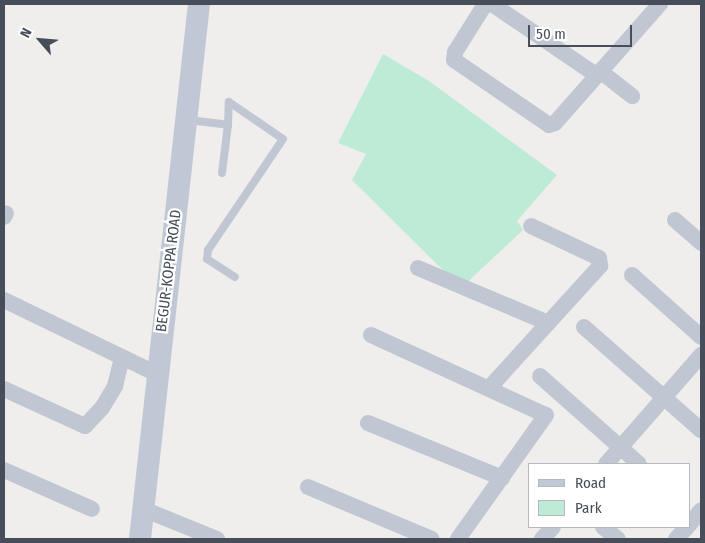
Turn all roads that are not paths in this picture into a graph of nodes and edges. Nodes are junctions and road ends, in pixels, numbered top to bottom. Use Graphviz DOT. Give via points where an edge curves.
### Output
graph roads {
  1 [pos="199,4"];
  2 [pos="491,4"];
  3 [pos="660,4"];
  4 [pos="598,73"];
  5 [pos="632,96"];
  6 [pos="187,120"];
  7 [pos="228,125"];
  8 [pos="222,173"];
  9 [pos="675,220"];
  10 [pos="531,226"];
  11 [pos="701,243"];
  12 [pos="418,268"];
  13 [pos="632,275"];
  14 [pos="235,278"];
  15 [pos="4,300"];
  16 [pos="548,322"];
  17 [pos="584,327"];
  18 [pos="371,335"];
  19 [pos="701,336"];
  20 [pos="701,355"];
  21 [pos="122,358"];
  22 [pos="157,374"];
  23 [pos="540,376"];
  24 [pos="490,387"];
  25 [pos="4,389"];
  26 [pos="664,399"];
  27 [pos="368,423"];
  28 [pos="701,430"];
  29 [pos="621,447"];
  30 [pos="607,463"];
  31 [pos="638,463"];
  32 [pos="4,470"];
  33 [pos="502,478"];
  34 [pos="308,487"];
  35 [pos="92,509"];
  36 [pos="143,509"];
  37 [pos="552,528"];
  38 [pos="604,528"];
  39 [pos="685,528"];
  40 [pos="140,539"];
  41 [pos="217,539"];
  42 [pos="432,539"];
  43 [pos="458,539"];
  44 [pos="542,539"];
  45 [pos="618,539"];
  46 [pos="676,539"];
  1 -- 6 [label="main road, BEGUR-KOPPA ROAD"];
  2 -- 4 [label="street"];
  2 -- 4 [label="street" via="484,6 455,52 458,65 475,78 549,125 555,123"];
  3 -- 4 [label="street"];
  4 -- 5 [label="street"];
  6 -- 7 [label="lane"];
  6 -- 22 [label="main road, BEGUR-KOPPA ROAD"];
  7 -- 8 [label="lane"];
  7 -- 14 [label="lane" via="230,102 283,139 208,250 207,259"];
  9 -- 11 [label="street"];
  10 -- 16 [label="street" via="599,258 601,262"];
  12 -- 16 [label="street"];
  13 -- 19 [label="street"];
  15 -- 21 [label="street"];
  16 -- 24 [label="street"];
  17 -- 26 [label="street"];
  18 -- 24 [label="street"];
  20 -- 26 [label="street"];
  21 -- 22 [label="street"];
  21 -- 25 [label="street" via="115,386 102,408 85,426"];
  22 -- 36 [label="main road, BEGUR-KOPPA ROAD"];
  23 -- 29 [label="street"];
  24 -- 33 [label="street" via="546,415"];
  26 -- 28 [label="street"];
  26 -- 29 [label="street"];
  27 -- 33 [label="street"];
  29 -- 30 [label="street"];
  29 -- 31 [label="street"];
  32 -- 35 [label="street"];
  33 -- 43 [label="street"];
  34 -- 42 [label="street"];
  36 -- 40 [label="main road, BEGUR-KOPPA ROAD"];
  36 -- 41 [label="street"];
  37 -- 44 [label="street"];
  38 -- 45 [label="street"];
  39 -- 46 [label="street"];
}
